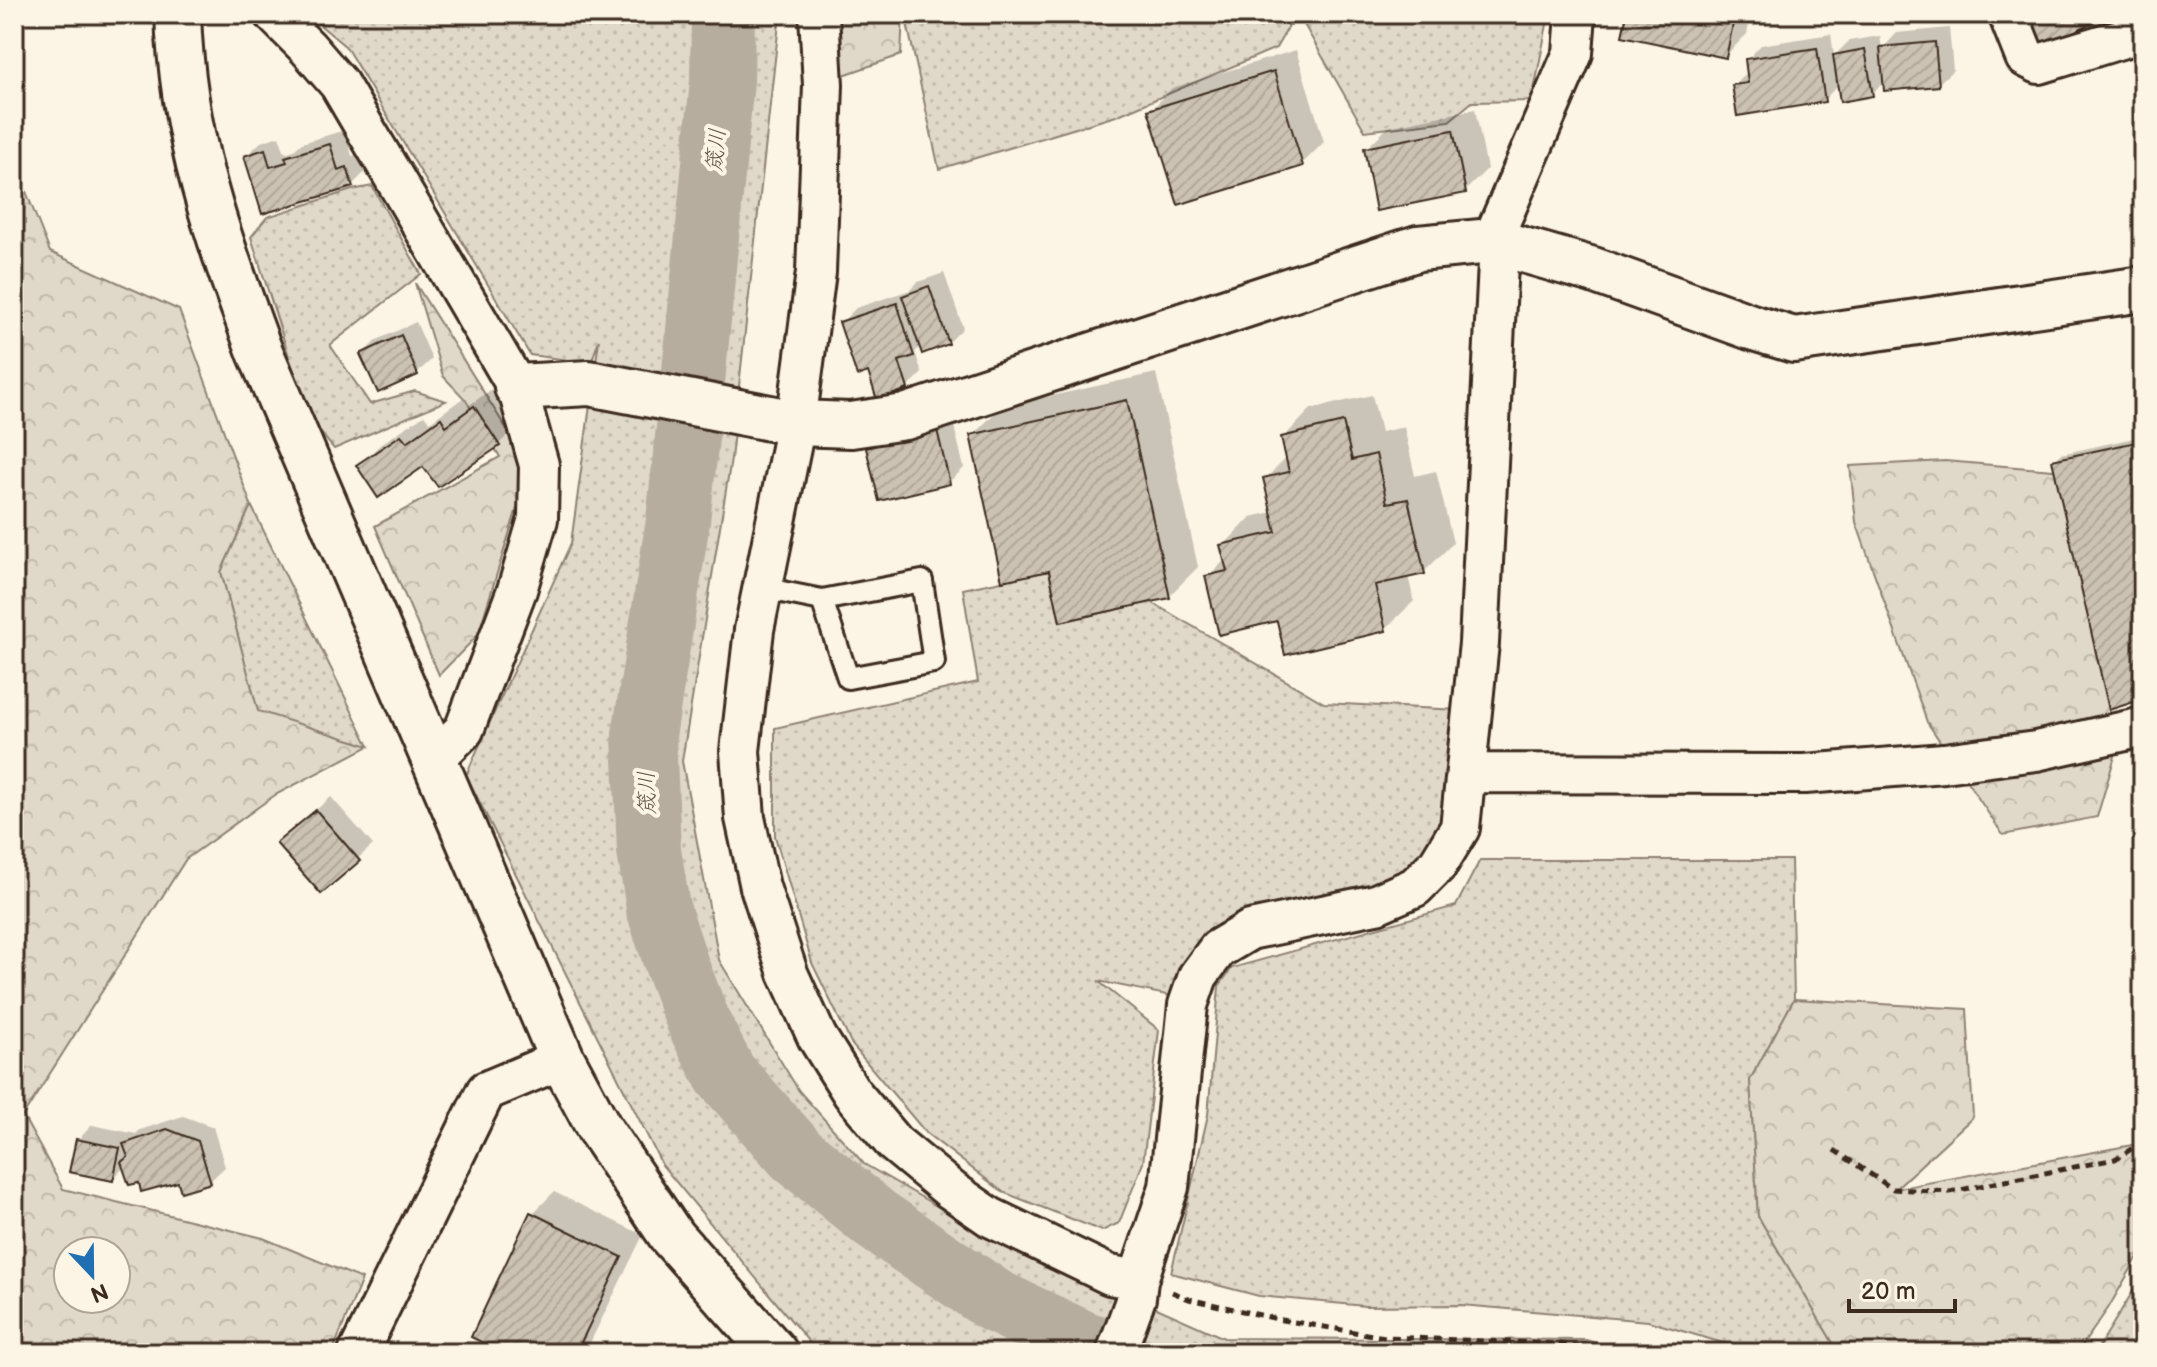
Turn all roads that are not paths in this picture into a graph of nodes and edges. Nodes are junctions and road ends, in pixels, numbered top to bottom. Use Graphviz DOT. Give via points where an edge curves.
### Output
graph roads {
  1 [pos="178,14"];
  2 [pos="274,14"];
  3 [pos="819,14"];
  4 [pos="1576,14"];
  5 [pos="2008,14"];
  6 [pos="2143,32"];
  7 [pos="1496,242"];
  8 [pos="2143,289"];
  9 [pos="517,387"];
  10 [pos="796,423"];
  11 [pos="762,588"];
  12 [pos="822,600"];
  13 [pos="2143,727"];
  14 [pos="433,760"];
  15 [pos="1466,773"];
  16 [pos="562,1059"];
  17 [pos="1137,1289"];
  18 [pos="358,1353"];
  19 [pos="775,1353"];
  20 [pos="1116,1353"];
  1 -- 14 [label="street" via="187,117 225,258"];
  2 -- 9 [label="street" via="339,84"];
  3 -- 10 [label="street" via="823,85 816,272"];
  4 -- 7 [label="street" via="1573,53"];
  5 -- 6 [label="street" via="2025,57 2039,64"];
  7 -- 8 [label="street" via="1794,340"];
  7 -- 10 [label="street" via="1418,248 905,417 851,425"];
  7 -- 15 [label="street" via="1479,643"];
  9 -- 10 [label="street" via="589,383"];
  9 -- 14 [label="street" via="539,465 538,519 464,730"];
  10 -- 11 [label="street"];
  11 -- 12 [label="lane"];
  11 -- 17 [label="street" via="740,751 745,818 771,923 817,1037 852,1093 894,1143 951,1190 990,1217"];
  12 -- 12 [label="lane" via="922,581 934,662 848,678"];
  13 -- 15 [label="street" via="2036,751 1805,774"];
  14 -- 16 [label="street"];
  15 -- 17 [label="street" via="1460,828 1438,864 1415,887 1376,904 1250,930 1218,949 1198,976 1188,1005 1169,1187"];
  16 -- 18 [label="street" via="486,1091"];
  16 -- 19 [label="street" via="599,1128 672,1237"];
  17 -- 20 [label="street"];
}
